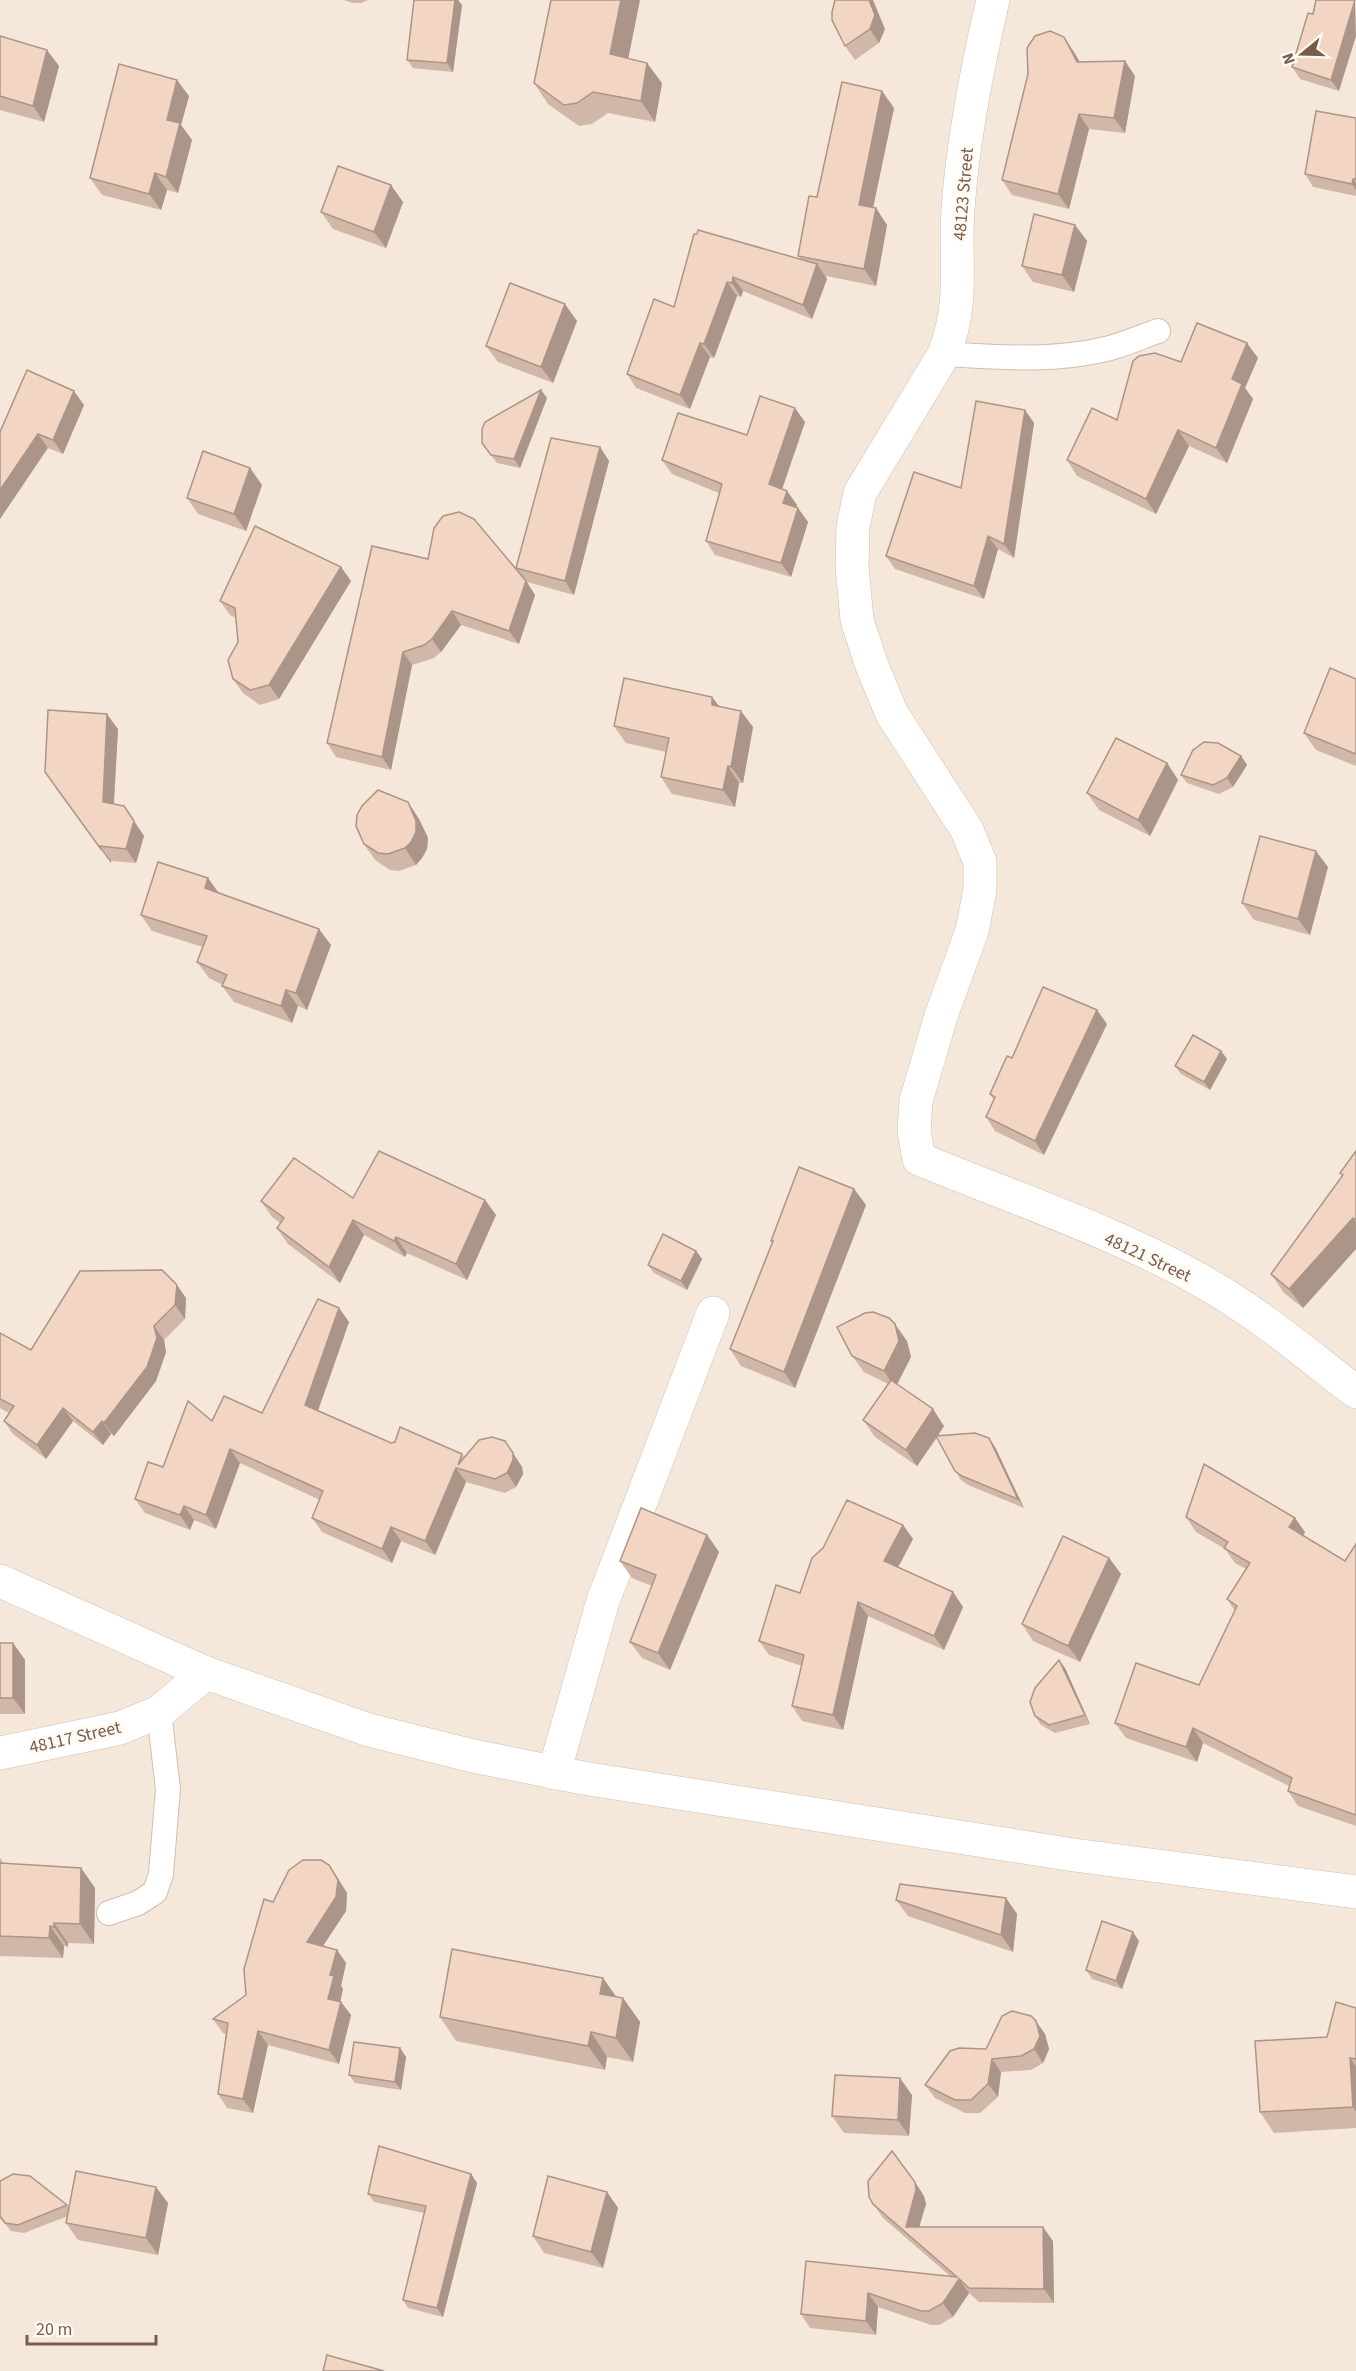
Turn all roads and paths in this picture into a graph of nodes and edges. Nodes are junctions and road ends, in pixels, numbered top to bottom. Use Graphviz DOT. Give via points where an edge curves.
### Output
graph roads {
  1 [pos="993,0"];
  2 [pos="1158,331"];
  3 [pos="944,354"];
  4 [pos="919,1159"];
  5 [pos="713,1313"];
  6 [pos="1356,1392"];
  7 [pos="0,1581"];
  8 [pos="206,1673"];
  9 [pos="159,1712"];
  10 [pos="0,1753"];
  11 [pos="554,1773"];
  12 [pos="1356,1892"];
  13 [pos="109,1913"];
  1 -- 3 [label="street, 48123 Street" via="975,78 958,209 959,288 953,330"];
  2 -- 3 [label="lane" via="1106,350 1061,356"];
  3 -- 4 [label="street, 48123 Street" via="860,494 853,527 857,620 872,666 892,714 967,830 980,862 980,890 972,931 940,1016 916,1101 914,1131"];
  4 -- 6 [label="street, 48121 Street" via="1146,1253 1213,1288"];
  5 -- 11 [label="street" via="603,1601"];
  7 -- 8 [label="street"];
  8 -- 9 [label="street, 48117 Street"];
  8 -- 11 [label="street" via="369,1730"];
  9 -- 10 [label="street, 48117 Street" via="120,1728"];
  9 -- 13 [label="lane" via="168,1789 161,1874 155,1892"];
  11 -- 12 [label="street" via="1074,1855"];
}
